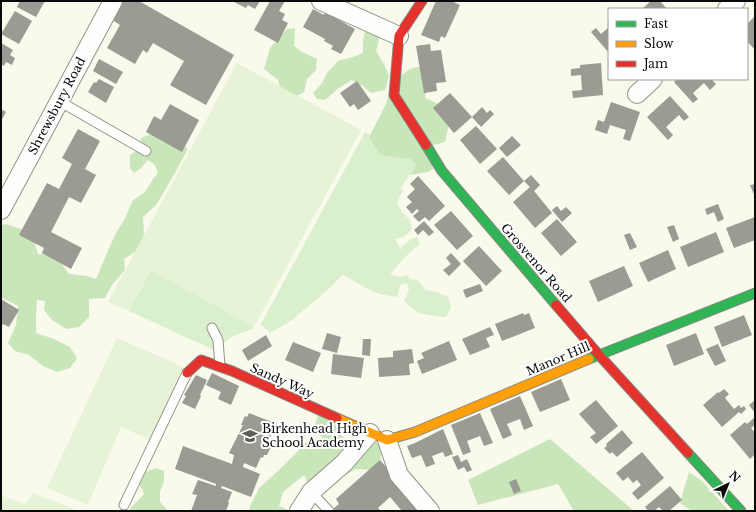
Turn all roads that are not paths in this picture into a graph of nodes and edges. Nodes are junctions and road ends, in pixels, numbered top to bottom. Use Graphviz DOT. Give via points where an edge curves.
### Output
graph roads {
  1 [pos="113,1"];
  2 [pos="321,1"];
  3 [pos="422,1"];
  4 [pos="736,1"];
  5 [pos="728,8"];
  6 [pos="399,36"];
  7 [pos="652,80"];
  8 [pos="638,94"];
  9 [pos="59,101"];
  10 [pos="146,151"];
  11 [pos="1,210"];
  12 [pos="755,293"];
  13 [pos="212,328"];
  14 [pos="599,355"];
  15 [pos="220,367"];
  16 [pos="188,373"];
  17 [pos="370,433"];
  18 [pos="387,440"];
  19 [pos="311,492"];
  20 [pos="124,504"];
  21 [pos="299,511"];
  22 [pos="329,511"];
  23 [pos="430,511"];
  24 [pos="741,511"];
  1 -- 9 [label="street, Shrewsbury Road"];
  2 -- 6 [label="street"];
  3 -- 6 [label="street, Grosvenor Road"];
  4 -- 5 [label="street"];
  6 -- 14 [label="street, Grosvenor Road" via="394,95 442,171"];
  7 -- 8 [label="street"];
  9 -- 10 [label="lane"];
  9 -- 11 [label="street, Shrewsbury Road"];
  12 -- 14 [label="street, Manor Hill"];
  13 -- 15 [label="lane" via="218,340"];
  14 -- 18 [label="street, Manor Hill" via="414,432"];
  14 -- 24 [label="street, Grosvenor Road"];
  15 -- 16 [label="street, Sandy Way" via="201,360"];
  15 -- 17 [label="street, Sandy Way"];
  16 -- 20 [label="lane"];
  17 -- 18 [label="street"];
  17 -- 19 [label="street" via="344,463"];
  18 -- 23 [label="street" via="399,475"];
  19 -- 21 [label="street"];
  19 -- 22 [label="lane"];
}
